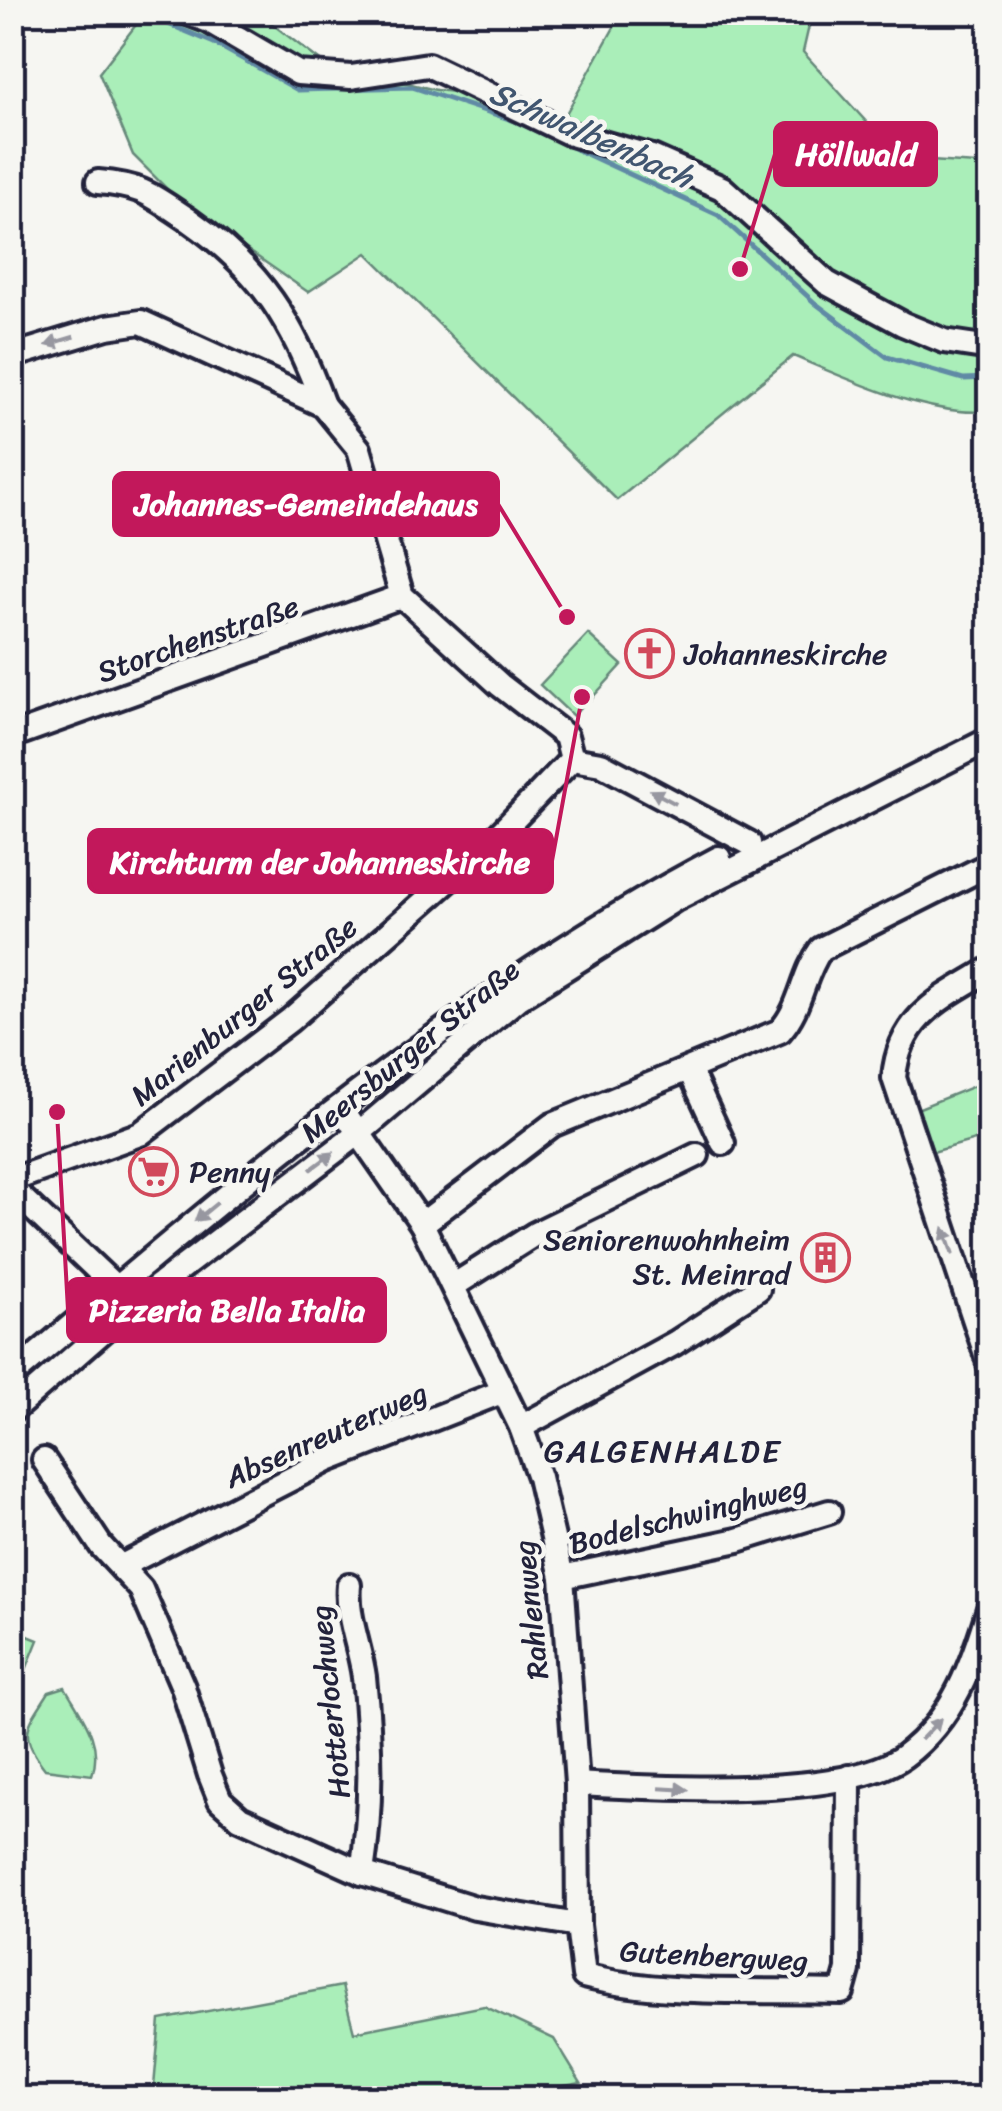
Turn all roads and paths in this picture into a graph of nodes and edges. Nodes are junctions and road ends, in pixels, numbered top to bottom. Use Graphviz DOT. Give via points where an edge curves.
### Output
graph roads {
  1 [pos="186,12"];
  2 [pos="98,182"];
  3 [pos="990,348"];
  4 [pos="12,356"];
  5 [pos="324,406"];
  6 [pos="402,596"];
  7 [pos="990,722"];
  8 [pos="12,736"];
  9 [pos="990,740"];
  10 [pos="572,759"];
  11 [pos="749,843"];
  12 [pos="990,864"];
  13 [pos="990,969"];
  14 [pos="689,1069"];
  15 [pos="342,1109"];
  16 [pos="359,1133"];
  17 [pos="723,1143"];
  18 [pos="698,1155"];
  19 [pos="12,1180"];
  20 [pos="12,1189"];
  21 [pos="422,1224"];
  22 [pos="116,1286"];
  23 [pos="453,1286"];
  24 [pos="758,1289"];
  25 [pos="133,1305"];
  26 [pos="990,1366"];
  27 [pos="12,1376"];
  28 [pos="504,1391"];
  29 [pos="12,1411"];
  30 [pos="521,1427"];
  31 [pos="44,1460"];
  32 [pos="829,1512"];
  33 [pos="122,1566"];
  34 [pos="562,1577"];
  35 [pos="349,1585"];
  36 [pos="990,1605"];
  37 [pos="848,1777"];
  38 [pos="577,1784"];
  39 [pos="362,1873"];
  40 [pos="578,1925"];
  41 [pos="584,1976"];
  1 -- 3 [label="street" via="298,73 351,76 428,65 571,134 652,157 722,188 827,283 903,324"];
  2 -- 5 [label="street" via="138,186 227,247 290,325"];
  5 -- 4 [label="street, one-way" via="141,322"];
  5 -- 6 [label="street" via="359,450"];
  6 -- 8 [label="street, Storchenstraße"];
  6 -- 10 [label="street" via="566,736"];
  7 -- 11 [label="street, Meersburger Straße"];
  9 -- 16 [label="street, Meersburger Straße" via="674,900 517,1000"];
  11 -- 10 [label="street, one-way" via="601,764"];
  10 -- 19 [label="street, Marienburger Straße" via="491,843 290,1020 140,1134"];
  11 -- 15 [label="street, Meersburger Straße" via="666,886 508,985"];
  12 -- 14 [label="street" via="821,949 796,1010 780,1030"];
  26 -- 13 [label="street, one-way" via="894,1078 896,1055 912,1026 944,996"];
  14 -- 17 [label="street"];
  14 -- 21 [label="street" via="552,1124"];
  15 -- 16 [label="street, Rahlenweg"];
  15 -- 22 [label="street, Meersburger Straße, one-way"];
  16 -- 21 [label="street, Rahlenweg"];
  25 -- 16 [label="street, Meersburger Straße, one-way"];
  18 -- 23 [label="street" via="535,1234"];
  20 -- 22 [label="street"];
  21 -- 23 [label="street, Rahlenweg"];
  22 -- 25 [label="street"];
  22 -- 27 [label="street, Meersburger Straße"];
  23 -- 28 [label="street, Rahlenweg"];
  24 -- 30 [label="street" via="675,1344"];
  25 -- 29 [label="street, Meersburger Straße"];
  28 -- 30 [label="street, Rahlenweg"];
  28 -- 33 [label="street, Absenreuterweg" via="328,1460"];
  30 -- 34 [label="street, Rahlenweg"];
  31 -- 33 [label="street" via="101,1546"];
  32 -- 34 [label="street, Bodelschwinghweg" via="738,1540"];
  33 -- 39 [label="street" via="162,1630 220,1800 240,1818"];
  34 -- 38 [label="street, Rahlenweg"];
  35 -- 39 [label="street, Hotterlochweg" via="372,1775"];
  37 -- 36 [label="street, one-way" via="901,1758 936,1726 965,1682"];
  38 -- 37 [label="street, one-way" via="696,1790"];
  37 -- 41 [label="street, Gutenbergweg" via="848,1970 842,1992"];
  38 -- 40 [label="street, Rahlenweg"];
  39 -- 40 [label="street" via="475,1908"];
  40 -- 41 [label="street, Rahlenweg"];
}
